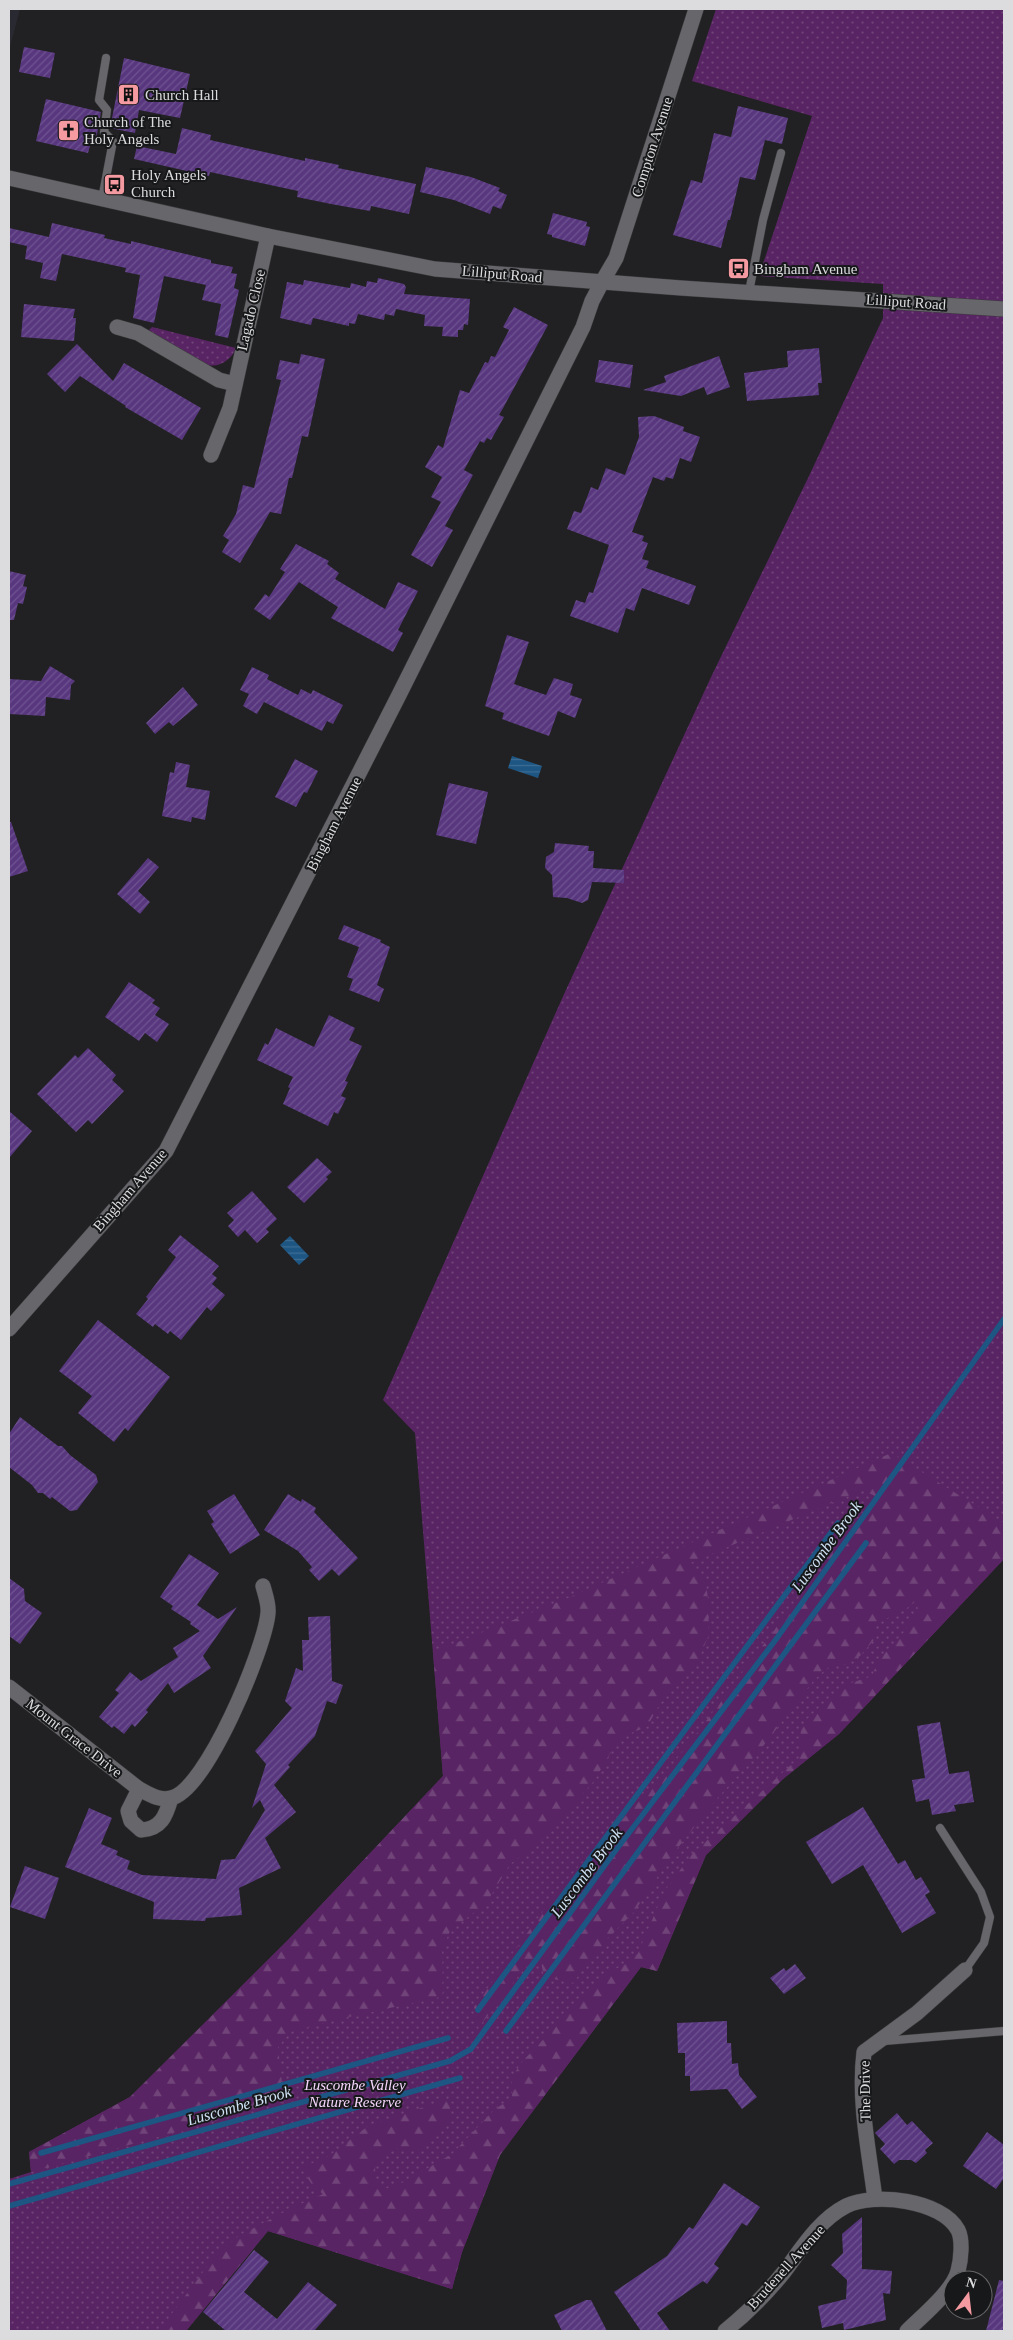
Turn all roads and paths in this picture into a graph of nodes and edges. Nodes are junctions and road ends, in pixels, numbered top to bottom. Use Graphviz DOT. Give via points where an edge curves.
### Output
graph roads {
  1 [pos="696,9"];
  2 [pos="106,58"];
  3 [pos="781,153"];
  4 [pos="9,178"];
  5 [pos="102,199"];
  6 [pos="268,236"];
  7 [pos="602,282"];
  8 [pos="749,292"];
  9 [pos="1004,309"];
  10 [pos="117,327"];
  11 [pos="235,384"];
  12 [pos="211,455"];
  13 [pos="9,1329"];
  14 [pos="263,1586"];
  15 [pos="9,1687"];
  16 [pos="139,1789"];
  17 [pos="171,1798"];
  18 [pos="940,1828"];
  19 [pos="965,1970"];
  20 [pos="1004,2031"];
  21 [pos="879,2041"];
  22 [pos="876,2199"];
  23 [pos="725,2331"];
  24 [pos="907,2331"];
  1 -- 7 [label="street, Compton Avenue" via="616,258"];
  2 -- 5 [label="lane" via="98,100 107,110 104,132 113,142"];
  3 -- 8 [label="lane" via="763,220"];
  4 -- 5 [label="street, Lilliput Road"];
  5 -- 6 [label="street, Lilliput Road"];
  6 -- 7 [label="street, Lilliput Road" via="435,269"];
  6 -- 11 [label="street, Lagado Close"];
  7 -- 8 [label="street, Lilliput Road"];
  7 -- 13 [label="street, Bingham Avenue" via="399,695 166,1151"];
  8 -- 9 [label="street, Lilliput Road"];
  10 -- 11 [label="street" via="138,333 219,380"];
  11 -- 12 [label="street, Lagado Close" via="230,408"];
  14 -- 17 [label="street" via="268,1610 265,1630 240,1699 191,1783 178,1796"];
  15 -- 16 [label="street, Mount Grace Drive"];
  16 -- 17 [label="street, Mount Grace Drive" via="161,1799"];
  16 -- 17 [label="street" via="128,1811 131,1821 141,1830 152,1829 162,1822"];
  18 -- 19 [label="lane" via="981,1892 990,1917 984,1943"];
  19 -- 21 [label="street, The Drive" via="917,2013"];
  20 -- 21 [label="lane"];
  21 -- 22 [label="street, The Drive" via="864,2052 862,2068 865,2124"];
  22 -- 23 [label="street, Brudenell Avenue" via="847,2206 820,2227 783,2273"];
  22 -- 24 [label="street, Brudenell Avenue" via="917,2204 947,2217 958,2231 961,2254 958,2273"];
}
